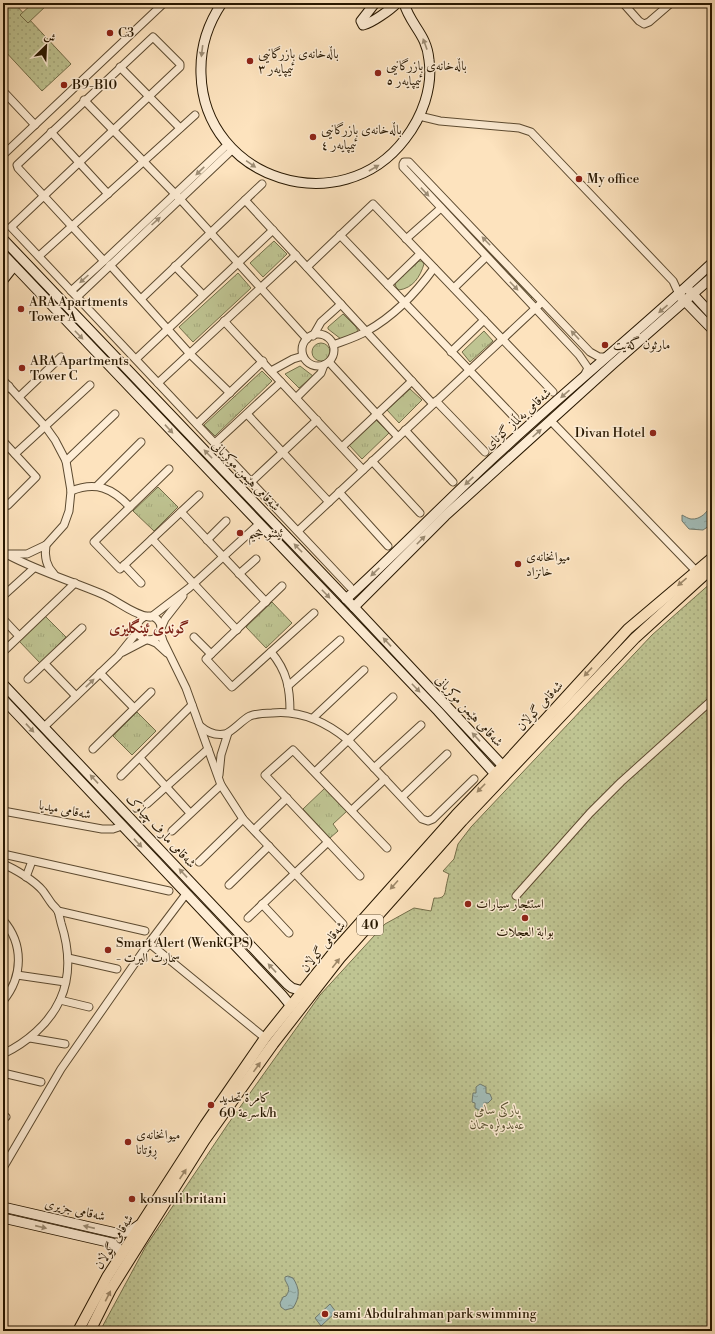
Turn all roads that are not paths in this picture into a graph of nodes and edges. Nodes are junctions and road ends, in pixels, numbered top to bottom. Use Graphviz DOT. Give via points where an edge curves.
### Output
graph roads {
  1 [pos="164,3"];
  2 [pos="217,3"];
  3 [pos="222,3"];
  4 [pos="375,3"];
  5 [pos="397,3"];
  6 [pos="404,3"];
  7 [pos="623,3"];
  8 [pos="670,3"];
  9 [pos="208,26"];
  10 [pos="120,67"];
  11 [pos="3,91"];
  12 [pos="149,96"];
  13 [pos="84,100"];
  14 [pos="194,114"];
  15 [pos="419,116"];
  16 [pos="35,125"];
  17 [pos="180,128"];
  18 [pos="113,130"];
  19 [pos="51,132"];
  20 [pos="230,147"];
  21 [pos="3,155"];
  22 [pos="143,161"];
  23 [pos="79,163"];
  24 [pos="262,184"];
  25 [pos="108,194"];
  26 [pos="44,196"];
  27 [pos="178,197"];
  28 [pos="245,200"];
  29 [pos="440,208"];
  30 [pos="471,225"];
  31 [pos="72,226"];
  32 [pos="273,230"];
  33 [pos="211,233"];
  34 [pos="464,233"];
  35 [pos="340,236"];
  36 [pos="406,239"];
  37 [pos="3,240"];
  38 [pos="420,254"];
  39 [pos="296,255"];
  40 [pos="39,256"];
  41 [pos="4,257"];
  42 [pos="486,258"];
  43 [pos="107,263"];
  44 [pos="238,263"];
  45 [pos="712,263"];
  46 [pos="14,266"];
  47 [pos="175,266"];
  48 [pos="307,267"];
  49 [pos="434,268"];
  50 [pos="712,277"];
  51 [pos="3,280"];
  52 [pos="673,281"];
  53 [pos="388,285"];
  54 [pos="686,287"];
  55 [pos="260,288"];
  56 [pos="454,288"];
  57 [pos="72,290"];
  58 [pos="693,294"];
  59 [pos="203,295"];
  60 [pos="77,297"];
  61 [pos="141,298"];
  62 [pos="682,298"];
  63 [pos="543,301"];
  64 [pos="404,303"];
  65 [pos="341,304"];
  66 [pos="535,308"];
  67 [pos="712,315"];
  68 [pos="484,320"];
  69 [pos="224,321"];
  70 [pos="168,329"];
  71 [pos="712,329"];
  72 [pos="367,332"];
  73 [pos="310,337"];
  74 [pos="502,339"];
  75 [pos="333,345"];
  76 [pos="451,352"];
  77 [pos="190,354"];
  78 [pos="304,356"];
  79 [pos="61,357"];
  80 [pos="605,357"];
  81 [pos="136,359"];
  82 [pos="263,361"];
  83 [pos="327,363"];
  84 [pos="469,370"];
  85 [pos="271,371"];
  86 [pos="583,378"];
  87 [pos="3,380"];
  88 [pos="412,381"];
  89 [pos="281,382"];
  90 [pos="158,383"];
  91 [pos="90,385"];
  92 [pos="9,386"];
  93 [pos="3,392"];
  94 [pos="553,392"];
  95 [pos="230,393"];
  96 [pos="19,397"];
  97 [pos="296,398"];
  98 [pos="435,402"];
  99 [pos="160,403"];
  100 [pos="152,411"];
  101 [pos="114,414"];
  102 [pos="247,414"];
  103 [pos="377,414"];
  104 [pos="514,418"];
  105 [pos="317,420"];
  106 [pos="551,421"];
  107 [pos="197,424"];
  108 [pos="46,426"];
  109 [pos="405,430"];
  110 [pos="398,437"];
  111 [pos="516,437"];
  112 [pos="3,441"];
  113 [pos="141,442"];
  114 [pos="215,443"];
  115 [pos="524,445"];
  116 [pos="342,447"];
  117 [pos="283,452"];
  118 [pos="485,452"];
  119 [pos="16,454"];
  120 [pos="66,461"];
  121 [pos="372,461"];
  122 [pos="169,469"];
  123 [pos="363,470"];
  124 [pos="251,482"];
  125 [pos="453,482"];
  126 [pos="97,486"];
  127 [pos="71,491"];
  128 [pos="339,492"];
  129 [pos="199,495"];
  130 [pos="3,501"];
  131 [pos="329,502"];
  132 [pos="130,507"];
  133 [pos="181,512"];
  134 [pos="420,513"];
  135 [pos="226,521"];
  136 [pos="259,524"];
  137 [pos="298,531"];
  138 [pos="152,539"];
  139 [pos="207,540"];
  140 [pos="46,546"];
  141 [pos="388,546"];
  142 [pos="4,553"];
  143 [pos="222,557"];
  144 [pos="712,558"];
  145 [pos="256,559"];
  146 [pos="124,565"];
  147 [pos="34,568"];
  148 [pos="712,568"];
  149 [pos="696,571"];
  150 [pos="239,574"];
  151 [pos="55,575"];
  152 [pos="75,583"];
  153 [pos="141,583"];
  154 [pos="192,586"];
  155 [pos="282,586"];
  156 [pos="350,587"];
  157 [pos="3,596"];
  158 [pos="346,599"];
  159 [pos="266,602"];
  160 [pos="121,604"];
  161 [pos="354,607"];
  162 [pos="314,613"];
  163 [pos="150,617"];
  164 [pos="3,619"];
  165 [pos="138,627"];
  166 [pos="82,628"];
  167 [pos="160,630"];
  168 [pos="237,630"];
  169 [pos="19,636"];
  170 [pos="194,637"];
  171 [pos="148,640"];
  172 [pos="340,640"];
  173 [pos="4,651"];
  174 [pos="271,652"];
  175 [pos="211,654"];
  176 [pos="118,656"];
  177 [pos="170,656"];
  178 [pos="45,664"];
  179 [pos="364,670"];
  180 [pos="100,673"];
  181 [pos="28,679"];
  182 [pos="3,684"];
  183 [pos="288,686"];
  184 [pos="151,692"];
  185 [pos="437,695"];
  186 [pos="76,696"];
  187 [pos="393,697"];
  188 [pos="3,699"];
  189 [pos="712,700"];
  190 [pos="429,702"];
  191 [pos="192,705"];
  192 [pos="134,708"];
  193 [pos="290,712"];
  194 [pos="313,718"];
  195 [pos="421,725"];
  196 [pos="200,726"];
  197 [pos="44,727"];
  198 [pos="228,733"];
  199 [pos="348,740"];
  200 [pos="208,748"];
  201 [pos="93,750"];
  202 [pos="447,754"];
  203 [pos="140,758"];
  204 [pos="80,764"];
  205 [pos="503,766"];
  206 [pos="374,768"];
  207 [pos="315,772"];
  208 [pos="72,773"];
  209 [pos="495,774"];
  210 [pos="121,776"];
  211 [pos="219,777"];
  212 [pos="385,779"];
  213 [pos="474,779"];
  214 [pos="221,785"];
  215 [pos="166,786"];
  216 [pos="287,798"];
  217 [pos="402,798"];
  218 [pos="147,804"];
  219 [pos="3,810"];
  220 [pos="352,810"];
  221 [pos="190,813"];
  222 [pos="243,819"];
  223 [pos="122,826"];
  224 [pos="254,830"];
  225 [pos="172,831"];
  226 [pos="328,842"];
  227 [pos="269,846"];
  228 [pos="388,848"];
  229 [pos="3,854"];
  230 [pos="32,861"];
  231 [pos="199,862"];
  232 [pos="3,864"];
  233 [pos="296,873"];
  234 [pos="360,876"];
  235 [pos="26,877"];
  236 [pos="229,885"];
  237 [pos="169,891"];
  238 [pos="186,894"];
  239 [pos="516,896"];
  240 [pos="262,904"];
  241 [pos="58,911"];
  242 [pos="248,918"];
  243 [pos="3,920"];
  244 [pos="344,924"];
  245 [pos="145,931"];
  246 [pos="289,933"];
  247 [pos="241,934"];
  248 [pos="149,943"];
  249 [pos="232,943"];
  250 [pos="68,958"];
  251 [pos="117,969"];
  252 [pos="17,975"];
  253 [pos="65,982"];
  254 [pos="302,990"];
  255 [pos="60,1000"];
  256 [pos="3,1001"];
  257 [pos="290,1006"];
  258 [pos="89,1007"];
  259 [pos="30,1038"];
  260 [pos="265,1038"];
  261 [pos="66,1044"];
  262 [pos="3,1054"];
  263 [pos="3,1073"];
  264 [pos="41,1082"];
  265 [pos="3,1168"];
  266 [pos="3,1208"];
  267 [pos="3,1218"];
  268 [pos="139,1226"];
  269 [pos="107,1231"];
  270 [pos="105,1241"];
  271 [pos="121,1254"];
  272 [pos="78,1331"];
  273 [pos="90,1331"];
  1 -- 16 [label="street"];
  2 -- 9 [label="street"];
  3 -- 9 [label="street"];
  4 -- 5 [label="street" via="361,21 363,25"];
  15 -- 6 [label="street, one-way" via="429,84 429,55"];
  7 -- 8 [label="street" via="644,24"];
  9 -- 20 [label="street, one-way" via="201,61 203,96 211,119"];
  10 -- 12 [label="street"];
  10 -- 12 [label="street" via="151,38 155,38 180,67"];
  10 -- 13 [label="street"];
  11 -- 16 [label="street"];
  12 -- 17 [label="street"];
  12 -- 18 [label="street"];
  13 -- 18 [label="street"];
  13 -- 19 [label="street"];
  14 -- 17 [label="street"];
  20 -- 15 [label="street, one-way" via="258,168 281,179 306,183 333,182 357,176 386,160 409,135"];
  15 -- 52 [label="street" via="440,121 519,128 531,132"];
  16 -- 21 [label="street"];
  17 -- 22 [label="street"];
  18 -- 22 [label="street"];
  18 -- 23 [label="street"];
  19 -- 23 [label="street"];
  19 -- 26 [label="street" via="17,165"];
  20 -- 27 [label="street"];
  22 -- 25 [label="street"];
  22 -- 27 [label="street"];
  23 -- 25 [label="street"];
  23 -- 26 [label="street"];
  24 -- 28 [label="street"];
  25 -- 31 [label="street"];
  26 -- 31 [label="street"];
  26 -- 40 [label="street" via="11,227"];
  27 -- 33 [label="street"];
  27 -- 43 [label="street"];
  28 -- 32 [label="street"];
  28 -- 33 [label="street"];
  30 -- 29 [label="street, one-way" via="409,162 404,162 403,167"];
  29 -- 34 [label="street"];
  29 -- 36 [label="street"];
  30 -- 34 [label="street"];
  63 -- 30 [label="street, one-way"];
  31 -- 40 [label="street"];
  31 -- 43 [label="street"];
  32 -- 39 [label="street"];
  32 -- 44 [label="street"];
  33 -- 44 [label="street"];
  33 -- 47 [label="street"];
  34 -- 42 [label="street"];
  35 -- 36 [label="street" via="373,204"];
  35 -- 48 [label="street"];
  35 -- 53 [label="street"];
  36 -- 38 [label="street"];
  37 -- 99 [label="street, شەقامی هێمن موکریانی"];
  38 -- 49 [label="street"];
  38 -- 53 [label="street"];
  39 -- 48 [label="street"];
  39 -- 55 [label="street"];
  40 -- 57 [label="street"];
  41 -- 46 [label="street, شەقامی هێمن موکریانی"];
  42 -- 56 [label="street"];
  42 -- 66 [label="street, one-way"];
  43 -- 57 [label="street, one-way"];
  43 -- 60 [label="street"];
  43 -- 61 [label="street"];
  44 -- 55 [label="street"];
  44 -- 59 [label="street"];
  45 -- 54 [label="street, شەقامی یەڵماز گۆنای"];
  46 -- 51 [label="street"];
  46 -- 100 [label="street, شەقامی هێمن موکریانی, one-way"];
  47 -- 59 [label="street"];
  47 -- 61 [label="street"];
  48 -- 65 [label="street"];
  49 -- 56 [label="street"];
  49 -- 64 [label="street"];
  50 -- 58 [label="street, شەقامی یەڵماز گۆنای"];
  52 -- 54 [label="street"];
  52 -- 62 [label="street"];
  53 -- 64 [label="street"];
  54 -- 58 [label="street"];
  54 -- 62 [label="street, شەقامی یەڵماز گۆنای"];
  55 -- 69 [label="street"];
  55 -- 73 [label="street"];
  56 -- 68 [label="street"];
  57 -- 60 [label="street"];
  58 -- 62 [label="street, شەقامی یەڵماز گۆنای"];
  58 -- 67 [label="street"];
  59 -- 70 [label="street"];
  60 -- 81 [label="street"];
  61 -- 70 [label="street"];
  62 -- 71 [label="street"];
  62 -- 80 [label="street, شەقامی یەڵماز گۆنای, one-way"];
  62 -- 106 [label="street, شەقامی یەڵماز گۆنای"];
  63 -- 66 [label="street"];
  80 -- 63 [label="street, one-way" via="590,352"];
  64 -- 72 [label="street"];
  64 -- 76 [label="street"];
  65 -- 72 [label="street"];
  65 -- 73 [label="street" via="321,322"];
  66 -- 74 [label="street"];
  66 -- 86 [label="street" via="588,368"];
  68 -- 74 [label="street"];
  68 -- 76 [label="street"];
  69 -- 77 [label="street"];
  69 -- 82 [label="street"];
  70 -- 77 [label="street"];
  70 -- 81 [label="street"];
  72 -- 75 [label="street"];
  72 -- 88 [label="street"];
  73 -- 75 [label="street" via="322,335"];
  73 -- 78 [label="street" via="303,347"];
  74 -- 84 [label="street"];
  74 -- 94 [label="street"];
  75 -- 83 [label="street" via="334,354"];
  76 -- 84 [label="street"];
  77 -- 90 [label="street"];
  77 -- 95 [label="street"];
  78 -- 83 [label="street" via="314,366"];
  78 -- 85 [label="street"];
  79 -- 96 [label="street"];
  80 -- 86 [label="street, شەقامی یەڵماز گۆنای"];
  81 -- 90 [label="street"];
  82 -- 85 [label="street"];
  82 -- 95 [label="street"];
  83 -- 97 [label="street" via="321,373"];
  83 -- 103 [label="street"];
  84 -- 98 [label="street"];
  84 -- 104 [label="street"];
  85 -- 89 [label="street"];
  86 -- 111 [label="street, شەقامی یەڵماز گۆنای, one-way"];
  87 -- 92 [label="street"];
  88 -- 98 [label="street"];
  88 -- 103 [label="street"];
  89 -- 97 [label="street"];
  89 -- 102 [label="street"];
  90 -- 107 [label="street"];
  91 -- 108 [label="street"];
  92 -- 93 [label="street"];
  92 -- 96 [label="street"];
  95 -- 107 [label="street"];
  96 -- 108 [label="street"];
  97 -- 105 [label="street"];
  98 -- 109 [label="street"];
  98 -- 118 [label="street"];
  99 -- 100 [label="street"];
  158 -- 99 [label="street, شەقامی هێمن موکریانی, one-way"];
  100 -- 136 [label="street, شەقامی هێمن موکریانی, one-way"];
  101 -- 120 [label="street"];
  102 -- 114 [label="street"];
  102 -- 117 [label="street"];
  103 -- 110 [label="street"];
  103 -- 116 [label="street"];
  105 -- 116 [label="street"];
  105 -- 117 [label="street"];
  115 -- 106 [label="street, شەقامی یەڵماز گۆنای, one-way"];
  106 -- 149 [label="street"];
  107 -- 114 [label="street"];
  108 -- 119 [label="street"];
  108 -- 120 [label="street"];
  109 -- 110 [label="street"];
  109 -- 125 [label="street"];
  110 -- 121 [label="street"];
  111 -- 115 [label="street"];
  111 -- 158 [label="street, شەقامی یەڵماز گۆنای, one-way"];
  112 -- 119 [label="street"];
  113 -- 126 [label="street"];
  114 -- 124 [label="street"];
  161 -- 115 [label="street, شەقامی یەڵماز گۆنای, one-way" via="445,516"];
  116 -- 123 [label="street"];
  117 -- 124 [label="street"];
  117 -- 131 [label="street"];
  119 -- 130 [label="street" via="36,477 8,505"];
  120 -- 127 [label="street"];
  121 -- 123 [label="street"];
  121 -- 134 [label="street"];
  122 -- 132 [label="street"];
  123 -- 128 [label="street"];
  124 -- 137 [label="street"];
  126 -- 127 [label="street"];
  126 -- 132 [label="street" via="122,498"];
  127 -- 140 [label="street" via="69,511 64,525"];
  128 -- 131 [label="street"];
  128 -- 141 [label="street"];
  129 -- 133 [label="street"];
  131 -- 137 [label="street"];
  132 -- 146 [label="street" via="94,542 120,569"];
  133 -- 138 [label="street"];
  133 -- 139 [label="street"];
  135 -- 139 [label="street"];
  136 -- 143 [label="street"];
  136 -- 190 [label="street, شەقامی هێمن موکریانی, one-way"];
  137 -- 156 [label="street"];
  138 -- 146 [label="street"];
  138 -- 154 [label="street"];
  139 -- 143 [label="street"];
  140 -- 142 [label="street" via="27,554"];
  140 -- 151 [label="street" via="46,562"];
  142 -- 147 [label="street"];
  143 -- 150 [label="street"];
  143 -- 154 [label="street"];
  144 -- 149 [label="main road, شەقامی گوڵان / 40"];
  145 -- 150 [label="street"];
  146 -- 153 [label="street"];
  147 -- 151 [label="street"];
  147 -- 157 [label="street"];
  273 -- 148 [label="main road, شەقامی گوڵان / 40, one-way" via="111,1290 204,1142 273,1044 340,958 462,821 635,638"];
  149 -- 205 [label="main road, شەقامی گوڵان / 40, one-way" via="628,629"];
  150 -- 159 [label="street"];
  151 -- 152 [label="street"];
  152 -- 160 [label="street"];
  152 -- 169 [label="street"];
  154 -- 163 [label="street"];
  154 -- 167 [label="street"];
  154 -- 168 [label="street"];
  155 -- 159 [label="street"];
  158 -- 161 [label="street, شەقامی هێمن موکریانی"];
  159 -- 168 [label="street"];
  160 -- 163 [label="street" via="137,614"];
  160 -- 165 [label="street"];
  185 -- 161 [label="street, شەقامی هێمن موکریانی, one-way"];
  162 -- 174 [label="street"];
  163 -- 165 [label="street" via="142,620"];
  163 -- 167 [label="street" via="158,621"];
  164 -- 169 [label="street"];
  165 -- 171 [label="street" via="139,635"];
  165 -- 176 [label="street"];
  166 -- 178 [label="street"];
  167 -- 171 [label="street" via="157,637"];
  167 -- 177 [label="street"];
  168 -- 175 [label="street"];
  169 -- 173 [label="street"];
  170 -- 175 [label="street"];
  171 -- 176 [label="street"];
  171 -- 177 [label="street" via="156,643"];
  172 -- 183 [label="street"];
  174 -- 175 [label="street" via="232,687 206,659"];
  174 -- 183 [label="street" via="280,663"];
  176 -- 180 [label="street"];
  177 -- 191 [label="street"];
  178 -- 181 [label="street"];
  178 -- 186 [label="street"];
  179 -- 194 [label="street"];
  186 -- 180 [label="street, one-way"];
  180 -- 192 [label="street"];
  182 -- 197 [label="street, شەقامی مارف چیاوک"];
  183 -- 193 [label="street"];
  184 -- 192 [label="street"];
  185 -- 190 [label="street"];
  205 -- 185 [label="street, شەقامی هێمن موکریانی, one-way"];
  186 -- 197 [label="street"];
  187 -- 199 [label="street"];
  188 -- 208 [label="street, شەقامی مارف چیاوک, one-way"];
  189 -- 239 [label="street" via="590,813"];
  190 -- 209 [label="street, شەقامی هێمن موکریانی"];
  191 -- 196 [label="street"];
  191 -- 203 [label="street"];
  192 -- 201 [label="street"];
  193 -- 194 [label="street"];
  193 -- 198 [label="street" via="251,716"];
  194 -- 199 [label="street"];
  195 -- 206 [label="street"];
  196 -- 198 [label="street" via="212,734"];
  196 -- 200 [label="street"];
  197 -- 204 [label="street, شەقامی مارف چیاوک"];
  198 -- 211 [label="street"];
  199 -- 206 [label="street"];
  199 -- 207 [label="street"];
  200 -- 211 [label="street"];
  200 -- 215 [label="street"];
  202 -- 217 [label="street"];
  203 -- 210 [label="street"];
  203 -- 215 [label="street"];
  204 -- 208 [label="street"];
  247 -- 204 [label="street, شەقامی مارف چیاوک, one-way"];
  205 -- 209 [label="main road, شەقامی گوڵان / 40"];
  206 -- 212 [label="street"];
  207 -- 216 [label="street" via="293,750 265,775"];
  207 -- 220 [label="street"];
  208 -- 223 [label="street, شەقامی مارف چیاوک"];
  209 -- 254 [label="main road, شەقامی گوڵان / 40, one-way"];
  211 -- 214 [label="street"];
  212 -- 217 [label="street"];
  212 -- 220 [label="street"];
  213 -- 217 [label="street" via="431,820 422,818"];
  214 -- 221 [label="street"];
  214 -- 222 [label="street"];
  215 -- 218 [label="street"];
  215 -- 221 [label="street"];
  216 -- 224 [label="street"];
  216 -- 226 [label="street"];
  219 -- 223 [label="street, شەقامی میدیا" via="102,829"];
  220 -- 228 [label="street"];
  221 -- 225 [label="street"];
  222 -- 224 [label="street"];
  222 -- 231 [label="street"];
  223 -- 238 [label="street, شەقامی مارف چیاوک, one-way"];
  224 -- 227 [label="street"];
  226 -- 233 [label="street"];
  226 -- 234 [label="street"];
  227 -- 233 [label="street"];
  227 -- 236 [label="street"];
  229 -- 230 [label="street"];
  230 -- 235 [label="street"];
  230 -- 237 [label="street"];
  232 -- 235 [label="street"];
  233 -- 240 [label="street"];
  233 -- 244 [label="street"];
  235 -- 241 [label="street" via="42,890"];
  238 -- 248 [label="street"];
  238 -- 249 [label="street, شەقامی مارف چیاوک"];
  240 -- 242 [label="street"];
  240 -- 246 [label="street"];
  241 -- 245 [label="street"];
  241 -- 250 [label="street" via="66,938"];
  243 -- 252 [label="street" via="12,932 18,948"];
  247 -- 249 [label="street"];
  254 -- 247 [label="street, شەقامی مارف چیاوک, one-way" via="287,984"];
  248 -- 260 [label="street"];
  248 -- 265 [label="street" via="61,1069"];
  249 -- 257 [label="street, شەقامی مارف چیاوک"];
  250 -- 251 [label="street"];
  250 -- 253 [label="street"];
  252 -- 253 [label="street"];
  252 -- 256 [label="street" via="12,989"];
  253 -- 255 [label="street"];
  254 -- 257 [label="main road, شەقامی گوڵان / 40"];
  255 -- 258 [label="street"];
  255 -- 259 [label="street"];
  257 -- 260 [label="main road, شەقامی گوڵان / 40"];
  259 -- 261 [label="street"];
  259 -- 262 [label="street"];
  260 -- 268 [label="main road, شەقامی گوڵان / 40" via="204,1125"];
  263 -- 264 [label="street"];
  269 -- 266 [label="street, شەقامی جزیری, one-way"];
  267 -- 270 [label="street, شەقامی جزیری, one-way"];
  268 -- 269 [label="street, شەقامی جزیری" via="125,1233"];
  268 -- 271 [label="main road, شەقامی گوڵان"];
  269 -- 270 [label="street" via="109,1237"];
  270 -- 271 [label="street, شەقامی جزیری" via="116,1245"];
  271 -- 272 [label="main road, شەقامی گوڵان"];
}
